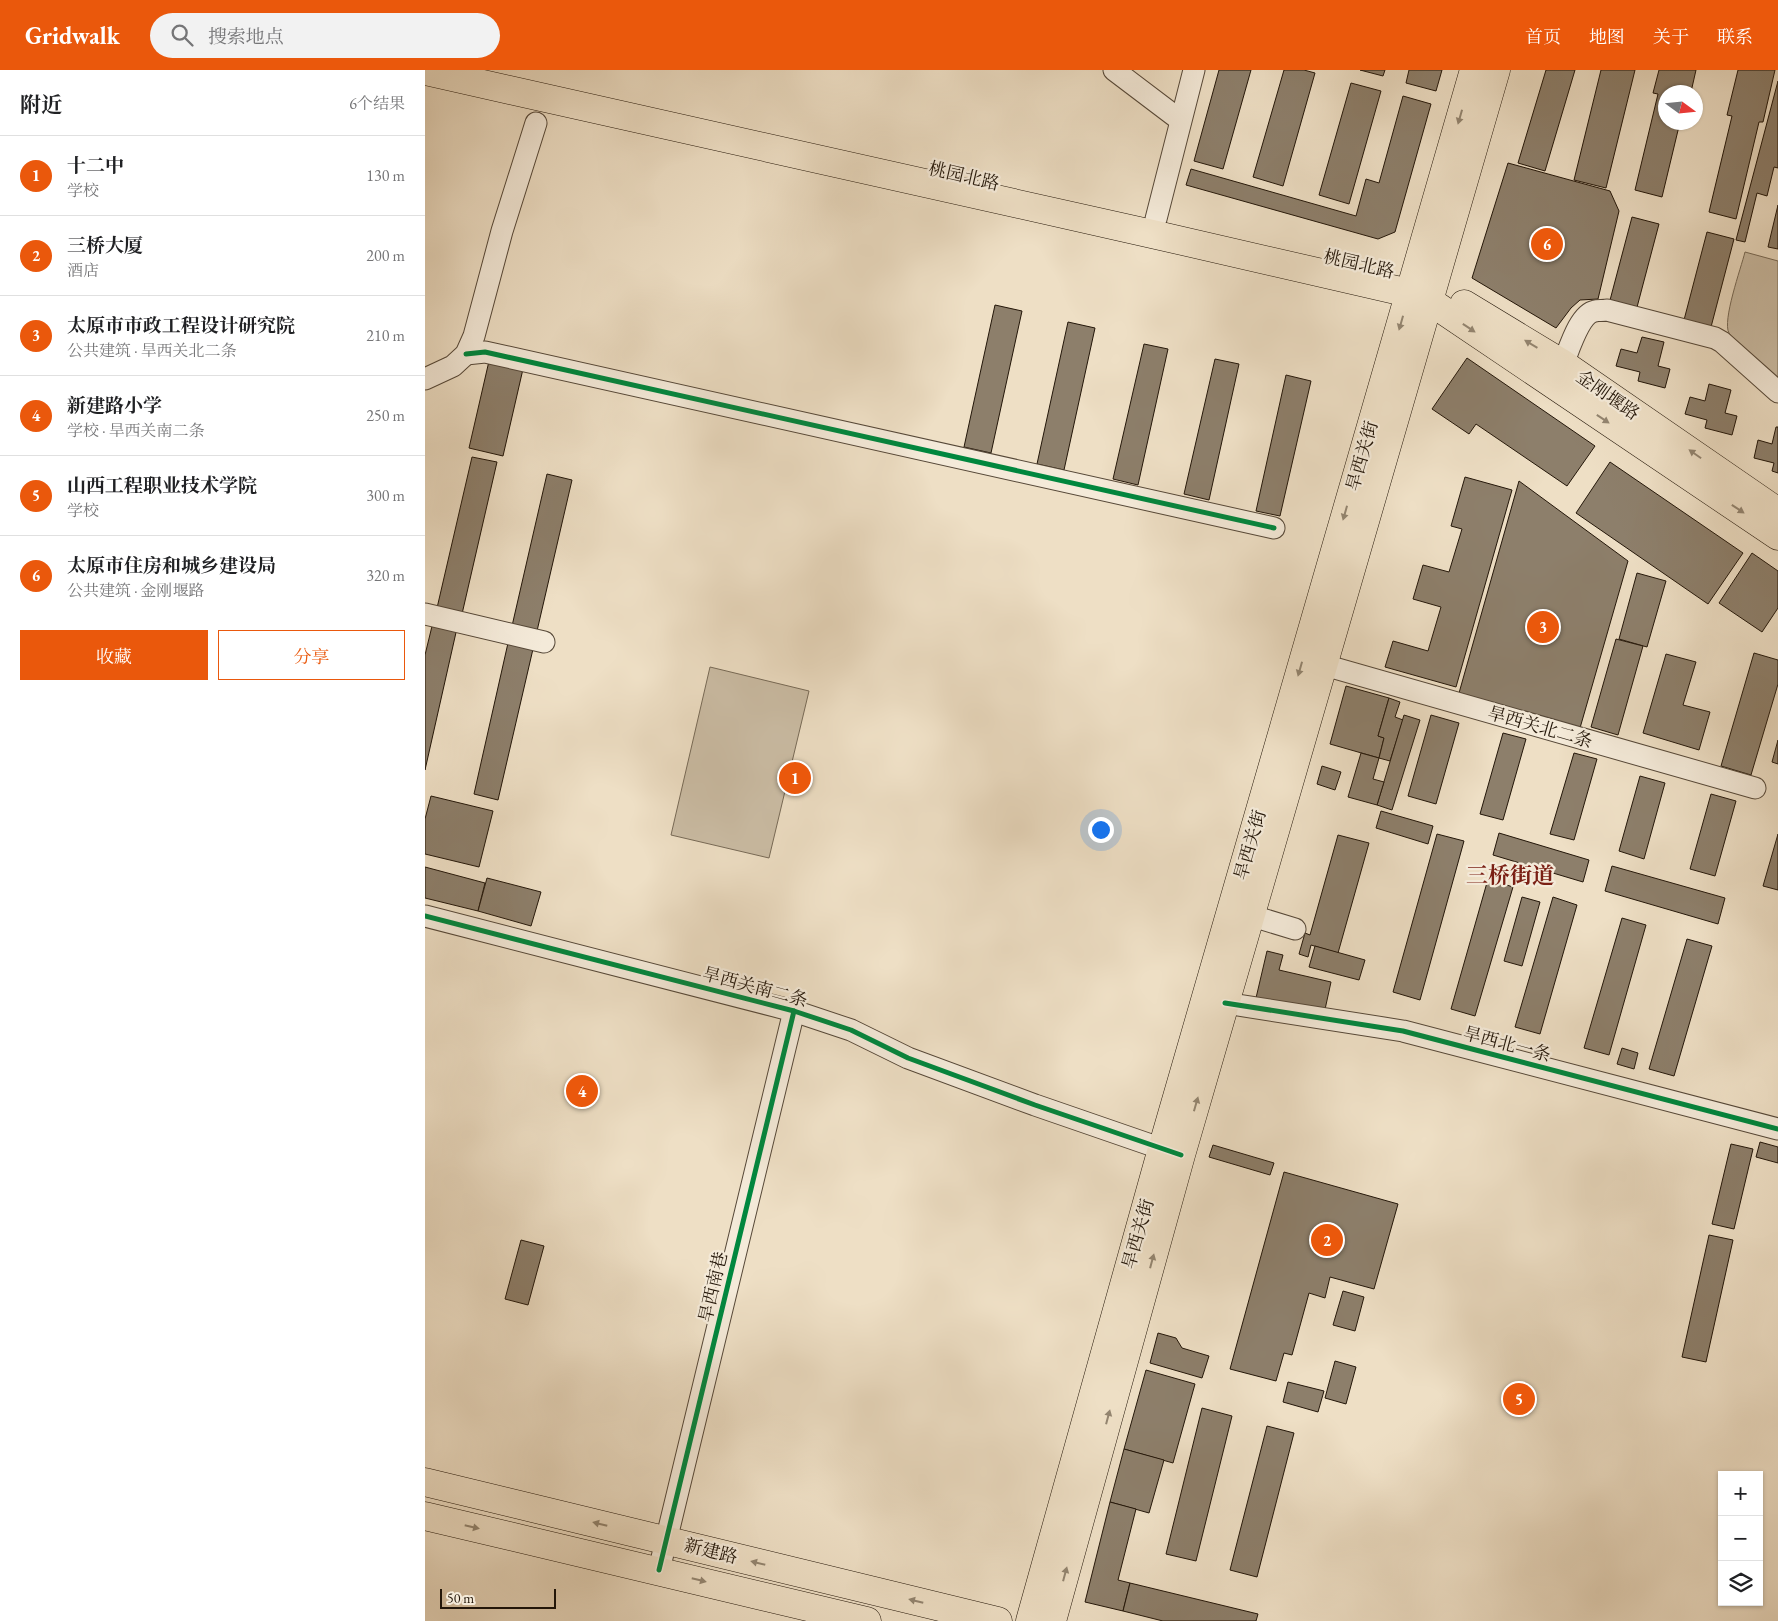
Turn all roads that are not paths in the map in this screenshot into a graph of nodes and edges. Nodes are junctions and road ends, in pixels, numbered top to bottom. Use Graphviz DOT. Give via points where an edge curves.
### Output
graph roads {
  1 [pos="425,70"];
  2 [pos="493,70"];
  3 [pos="1114,70"];
  4 [pos="1194,70"];
  5 [pos="1474,70"];
  6 [pos="1496,70"];
  7 [pos="1180,120"];
  8 [pos="536,123"];
  9 [pos="1156,219"];
  10 [pos="1421,289"];
  11 [pos="466,354"];
  12 [pos="1563,364"];
  13 [pos="425,379"];
  14 [pos="1778,392"];
  15 [pos="1778,512"];
  16 [pos="1274,528"];
  17 [pos="1778,536"];
  18 [pos="425,614"];
  19 [pos="544,642"];
  20 [pos="1324,665"];
  21 [pos="1755,788"];
  22 [pos="1241,913"];
  23 [pos="425,916"];
  24 [pos="1295,929"];
  25 [pos="1225,1002"];
  26 [pos="794,1010"];
  27 [pos="1778,1129"];
  28 [pos="1172,1152"];
  29 [pos="425,1482"];
  30 [pos="425,1516"];
  31 [pos="667,1540"];
  32 [pos="659,1570"];
  33 [pos="867,1621"];
  34 [pos="998,1621"];
  35 [pos="1029,1621"];
  36 [pos="1052,1621"];
  1 -- 10 [label="main road" via="1152,234"];
  2 -- 9 [label="main road, 桃园北路"];
  3 -- 7 [label="street"];
  4 -- 7 [label="street"];
  5 -- 10 [label="main road, 旱西关街, one-way"];
  6 -- 10 [label="main road, 旱西关街"];
  7 -- 9 [label="street"];
  8 -- 11 [label="street"];
  9 -- 10 [label="main road, 桃园北路"];
  12 -- 10 [label="main road, 金刚堰路, one-way"];
  10 -- 17 [label="main road, one-way"];
  10 -- 20 [label="main road, 旱西关街"];
  10 -- 22 [label="main road, 旱西关街, one-way"];
  11 -- 13 [label="street" via="453,366"];
  11 -- 16 [label="street" via="485,352"];
  12 -- 14 [label="street" via="1584,318 1593,311 1607,310 1715,338"];
  15 -- 12 [label="main road, 金刚堰路, one-way"];
  18 -- 19 [label="street"];
  20 -- 21 [label="street, 旱西关北二条"];
  20 -- 22 [label="main road, 旱西关街"];
  22 -- 24 [label="street"];
  22 -- 25 [label="main road, 旱西关街"];
  22 -- 28 [label="main road, 旱西关街"];
  23 -- 26 [label="street, 旱西关南二条"];
  25 -- 27 [label="street, 旱西北一条" via="1403,1031"];
  28 -- 25 [label="main road, 旱西关街, one-way"];
  26 -- 28 [label="street, 旱西关南二条" via="851,1030 908,1058"];
  26 -- 31 [label="street, 旱西南巷"];
  28 -- 35 [label="main road, 旱西关街"];
  36 -- 28 [label="main road, 旱西关街, one-way"];
  31 -- 29 [label="main road, 新建路, one-way"];
  30 -- 32 [label="main road, 新建路, one-way"];
  31 -- 32 [label="street, 旱西南巷"];
  34 -- 31 [label="main road, 新建路, one-way"];
  32 -- 33 [label="main road, 新建路, one-way"];
}
